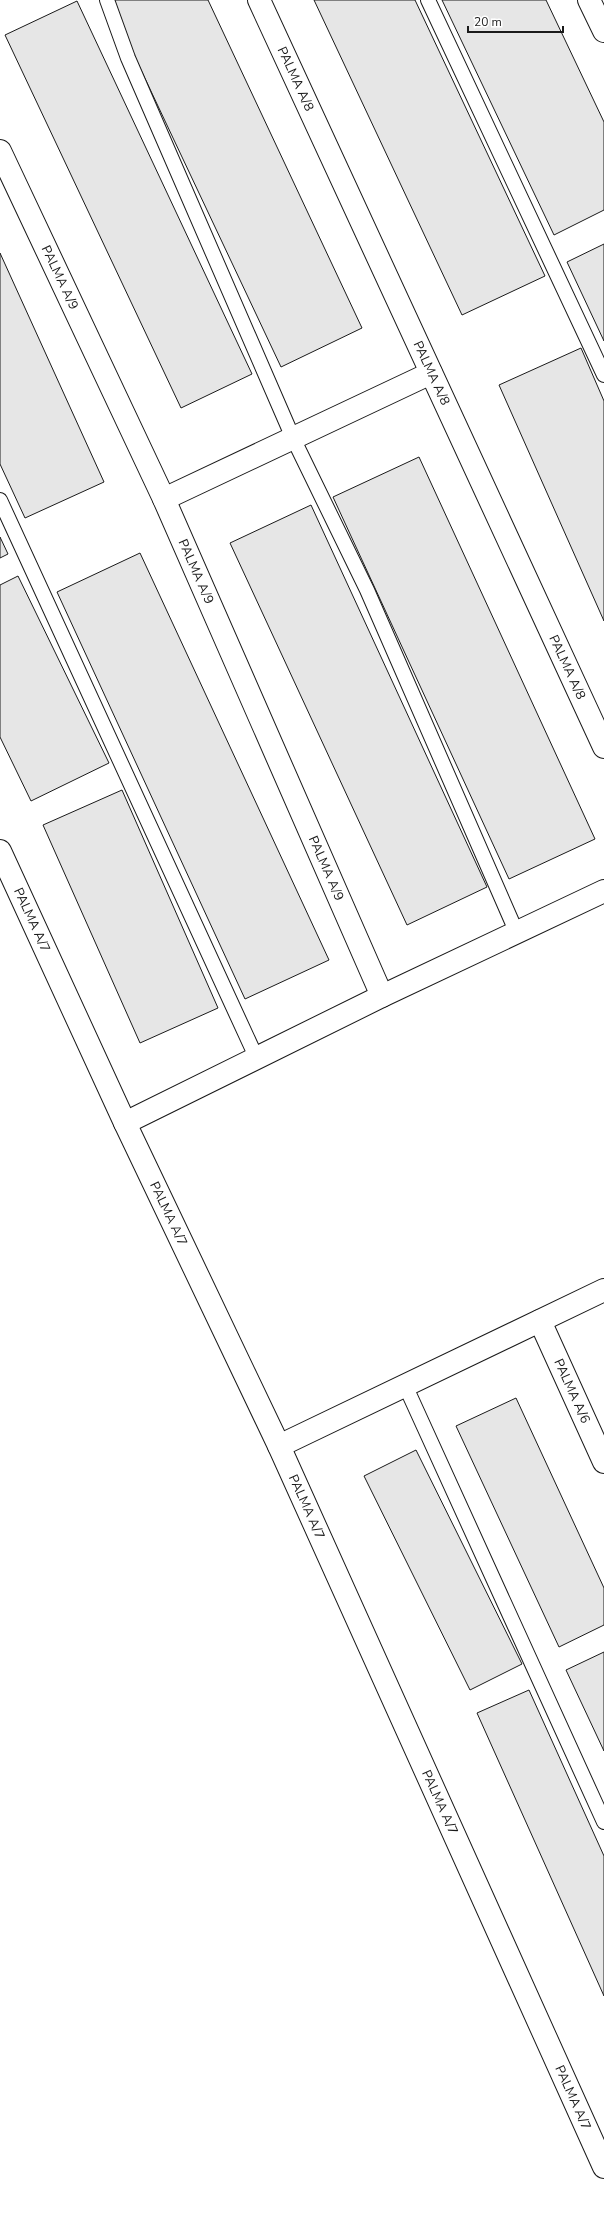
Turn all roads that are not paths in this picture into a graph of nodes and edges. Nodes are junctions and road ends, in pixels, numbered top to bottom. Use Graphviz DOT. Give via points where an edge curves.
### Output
graph roads {
  1 [pos="107,0"];
  2 [pos="259,0"];
  3 [pos="428,0"];
  4 [pos="589,0"];
  5 [pos="604,31"];
  6 [pos="0,151"];
  7 [pos="431,373"];
  8 [pos="604,375"];
  9 [pos="293,438"];
  10 [pos="164,499"];
  11 [pos="0,500"];
  12 [pos="604,747"];
  13 [pos="0,850"];
  14 [pos="604,890"];
  15 [pos="516,931"];
  16 [pos="382,996"];
  17 [pos="257,1059"];
  18 [pos="125,1123"];
  19 [pos="604,1290"];
  20 [pos="540,1321"];
  21 [pos="405,1386"];
  22 [pos="279,1446"];
  23 [pos="604,1462"];
  24 [pos="604,1822"];
  25 [pos="604,2167"];
  1 -- 9 [label="lane" via="131,66"];
  2 -- 7 [label="street, PALMA A/8"];
  3 -- 8 [label="lane"];
  4 -- 5 [label="street"];
  6 -- 10 [label="street, PALMA A/9"];
  7 -- 9 [label="street"];
  7 -- 12 [label="street, PALMA A/8"];
  9 -- 10 [label="street"];
  9 -- 15 [label="lane" via="367,590"];
  10 -- 16 [label="street, PALMA A/9"];
  11 -- 17 [label="lane"];
  13 -- 18 [label="street, PALMA A/7"];
  14 -- 15 [label="street"];
  15 -- 16 [label="street"];
  16 -- 17 [label="street"];
  17 -- 18 [label="street"];
  18 -- 22 [label="street, PALMA A/7"];
  19 -- 20 [label="street"];
  20 -- 21 [label="street"];
  20 -- 23 [label="street, PALMA A/6"];
  21 -- 22 [label="street"];
  21 -- 24 [label="lane"];
  22 -- 25 [label="street, PALMA A/7"];
}
